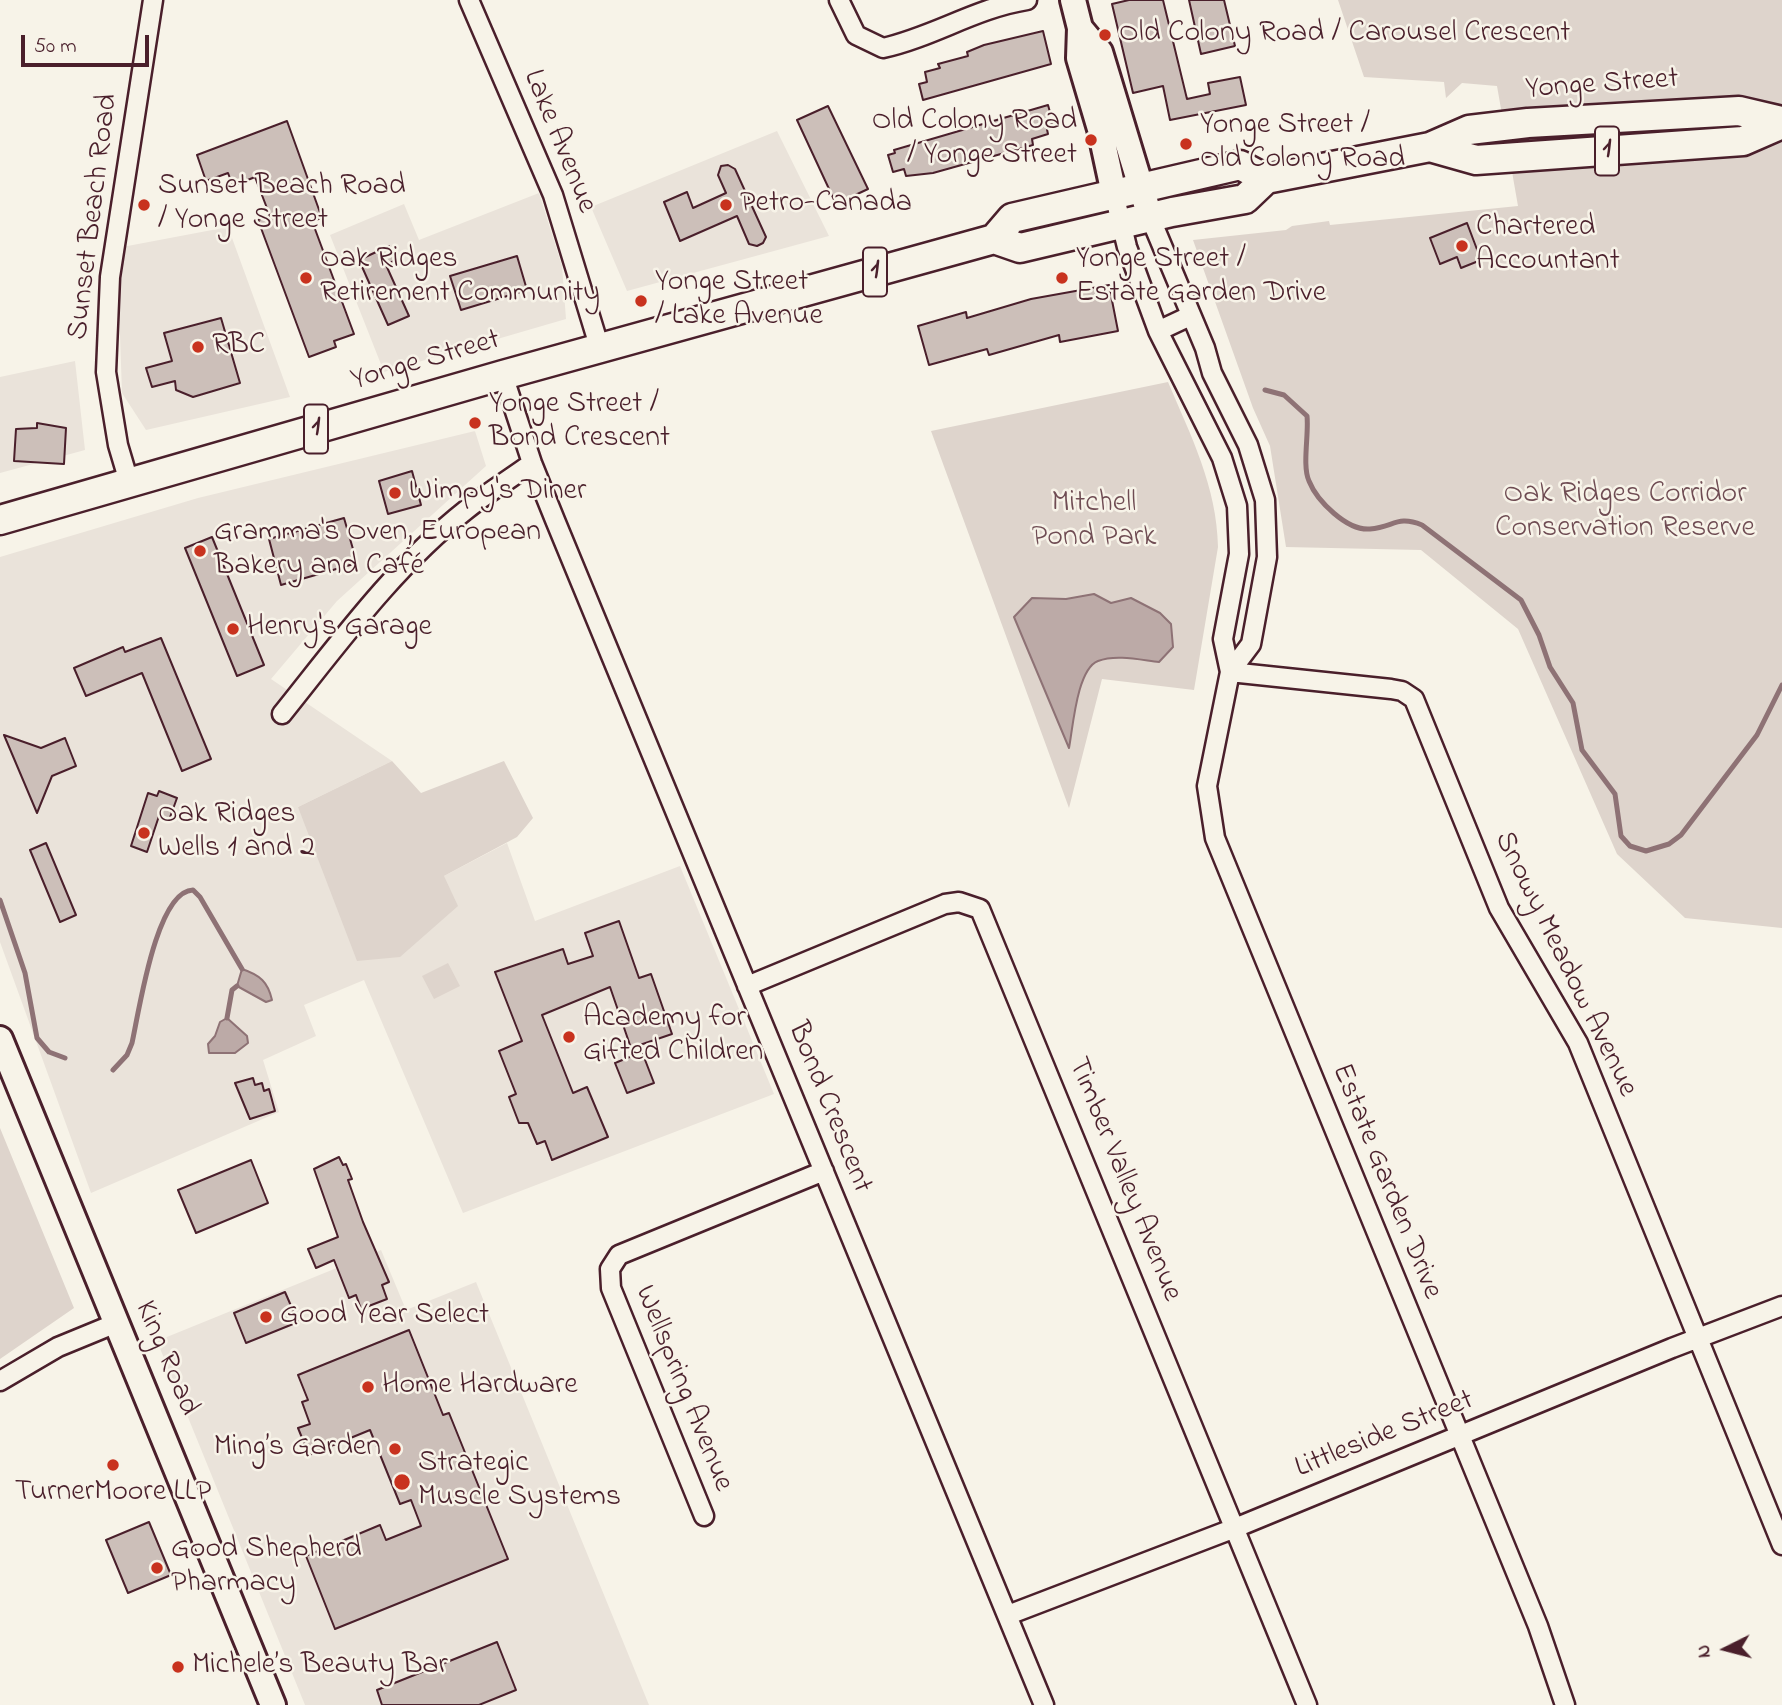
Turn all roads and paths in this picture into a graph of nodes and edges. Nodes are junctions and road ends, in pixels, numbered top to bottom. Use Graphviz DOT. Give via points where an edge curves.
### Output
graph roads {
  1 [pos="153,0"];
  2 [pos="469,0"];
  3 [pos="839,0"];
  4 [pos="1027,0"];
  5 [pos="1073,0"];
  6 [pos="1782,122"];
  7 [pos="1266,178"];
  8 [pos="1127,191"];
  9 [pos="1150,217"];
  10 [pos="1122,224"];
  11 [pos="994,239"];
  12 [pos="1190,316"];
  13 [pos="1158,331"];
  14 [pos="600,349"];
  15 [pos="503,375"];
  16 [pos="531,463"];
  17 [pos="129,482"];
  18 [pos="0,520"];
  19 [pos="1230,672"];
  20 [pos="282,714"];
  21 [pos="747,986"];
  22 [pos="0,1039"];
  23 [pos="824,1171"];
  24 [pos="1782,1306"];
  25 [pos="114,1324"];
  26 [pos="1698,1338"];
  27 [pos="0,1381"];
  28 [pos="1459,1435"];
  29 [pos="704,1516"];
  30 [pos="1235,1528"];
  31 [pos="1782,1545"];
  32 [pos="1007,1615"];
  33 [pos="273,1705"];
  34 [pos="1044,1705"];
  35 [pos="1307,1705"];
  36 [pos="1565,1705"];
  1 -- 17 [label="street, Sunset Beach Road" via="109,291 106,372"];
  2 -- 14 [label="street, Lake Avenue" via="552,195"];
  3 -- 4 [label="street" via="856,35 883,48 936,33 998,5"];
  5 -- 8 [label="main road" via="1080,28 1079,58 1100,128"];
  6 -- 7 [label="main road, Yonge Street / 1" via="1743,141 1476,160 1430,147"];
  7 -- 8 [label="main road, Yonge Street / 1" via="1240,165"];
  7 -- 9 [label="main road, Yonge Street / 1" via="1245,199"];
  8 -- 9 [label="main road"];
  8 -- 10 [label="street, Estate Garden Drive"];
  8 -- 11 [label="main road, Yonge Street / 1" via="1012,218"];
  9 -- 10 [label="main road, Yonge Street / 1"];
  9 -- 12 [label="street, Estate Garden Drive"];
  10 -- 11 [label="main road, Yonge Street / 1" via="1020,248"];
  10 -- 13 [label="street, Estate Garden Drive"];
  11 -- 14 [label="main road, Yonge Street / 1"];
  12 -- 13 [label="street"];
  12 -- 19 [label="street, Estate Garden Drive" via="1248,445 1265,500 1267,557 1251,644"];
  13 -- 19 [label="street, Estate Garden Drive" via="1222,458 1237,506 1239,554 1223,639"];
  14 -- 15 [label="main road, Yonge Street / 1"];
  15 -- 16 [label="street, Bond Crescent"];
  15 -- 17 [label="main road, Yonge Street / 1"];
  16 -- 20 [label="street" via="466,510 409,564 371,603"];
  16 -- 21 [label="street, Bond Crescent"];
  17 -- 18 [label="main road, Yonge Street / 1"];
  19 -- 26 [label="street, Snowy Meadow Avenue" via="1391,689 1414,699 1499,908 1578,1043"];
  19 -- 28 [label="street, Estate Garden Drive" via="1207,786 1215,838"];
  21 -- 23 [label="street, Bond Crescent"];
  21 -- 30 [label="street, Timber Valley Avenue" via="945,904 959,902 980,909"];
  22 -- 25 [label="main road, King Road"];
  23 -- 29 [label="street, Wellspring Avenue" via="619,1255 610,1269 611,1288"];
  23 -- 32 [label="street, Bond Crescent"];
  24 -- 26 [label="street, Littleside Street"];
  25 -- 27 [label="street" via="70,1341"];
  25 -- 33 [label="main road, King Road" via="159,1422"];
  26 -- 28 [label="street, Littleside Street"];
  26 -- 31 [label="street, Snowy Meadow Avenue"];
  28 -- 30 [label="street, Littleside Street"];
  28 -- 36 [label="street, Estate Garden Drive" via="1538,1626"];
  30 -- 32 [label="street, Littleside Street"];
  30 -- 35 [label="street, Timber Valley Avenue"];
  32 -- 34 [label="street, Bond Crescent"];
}
